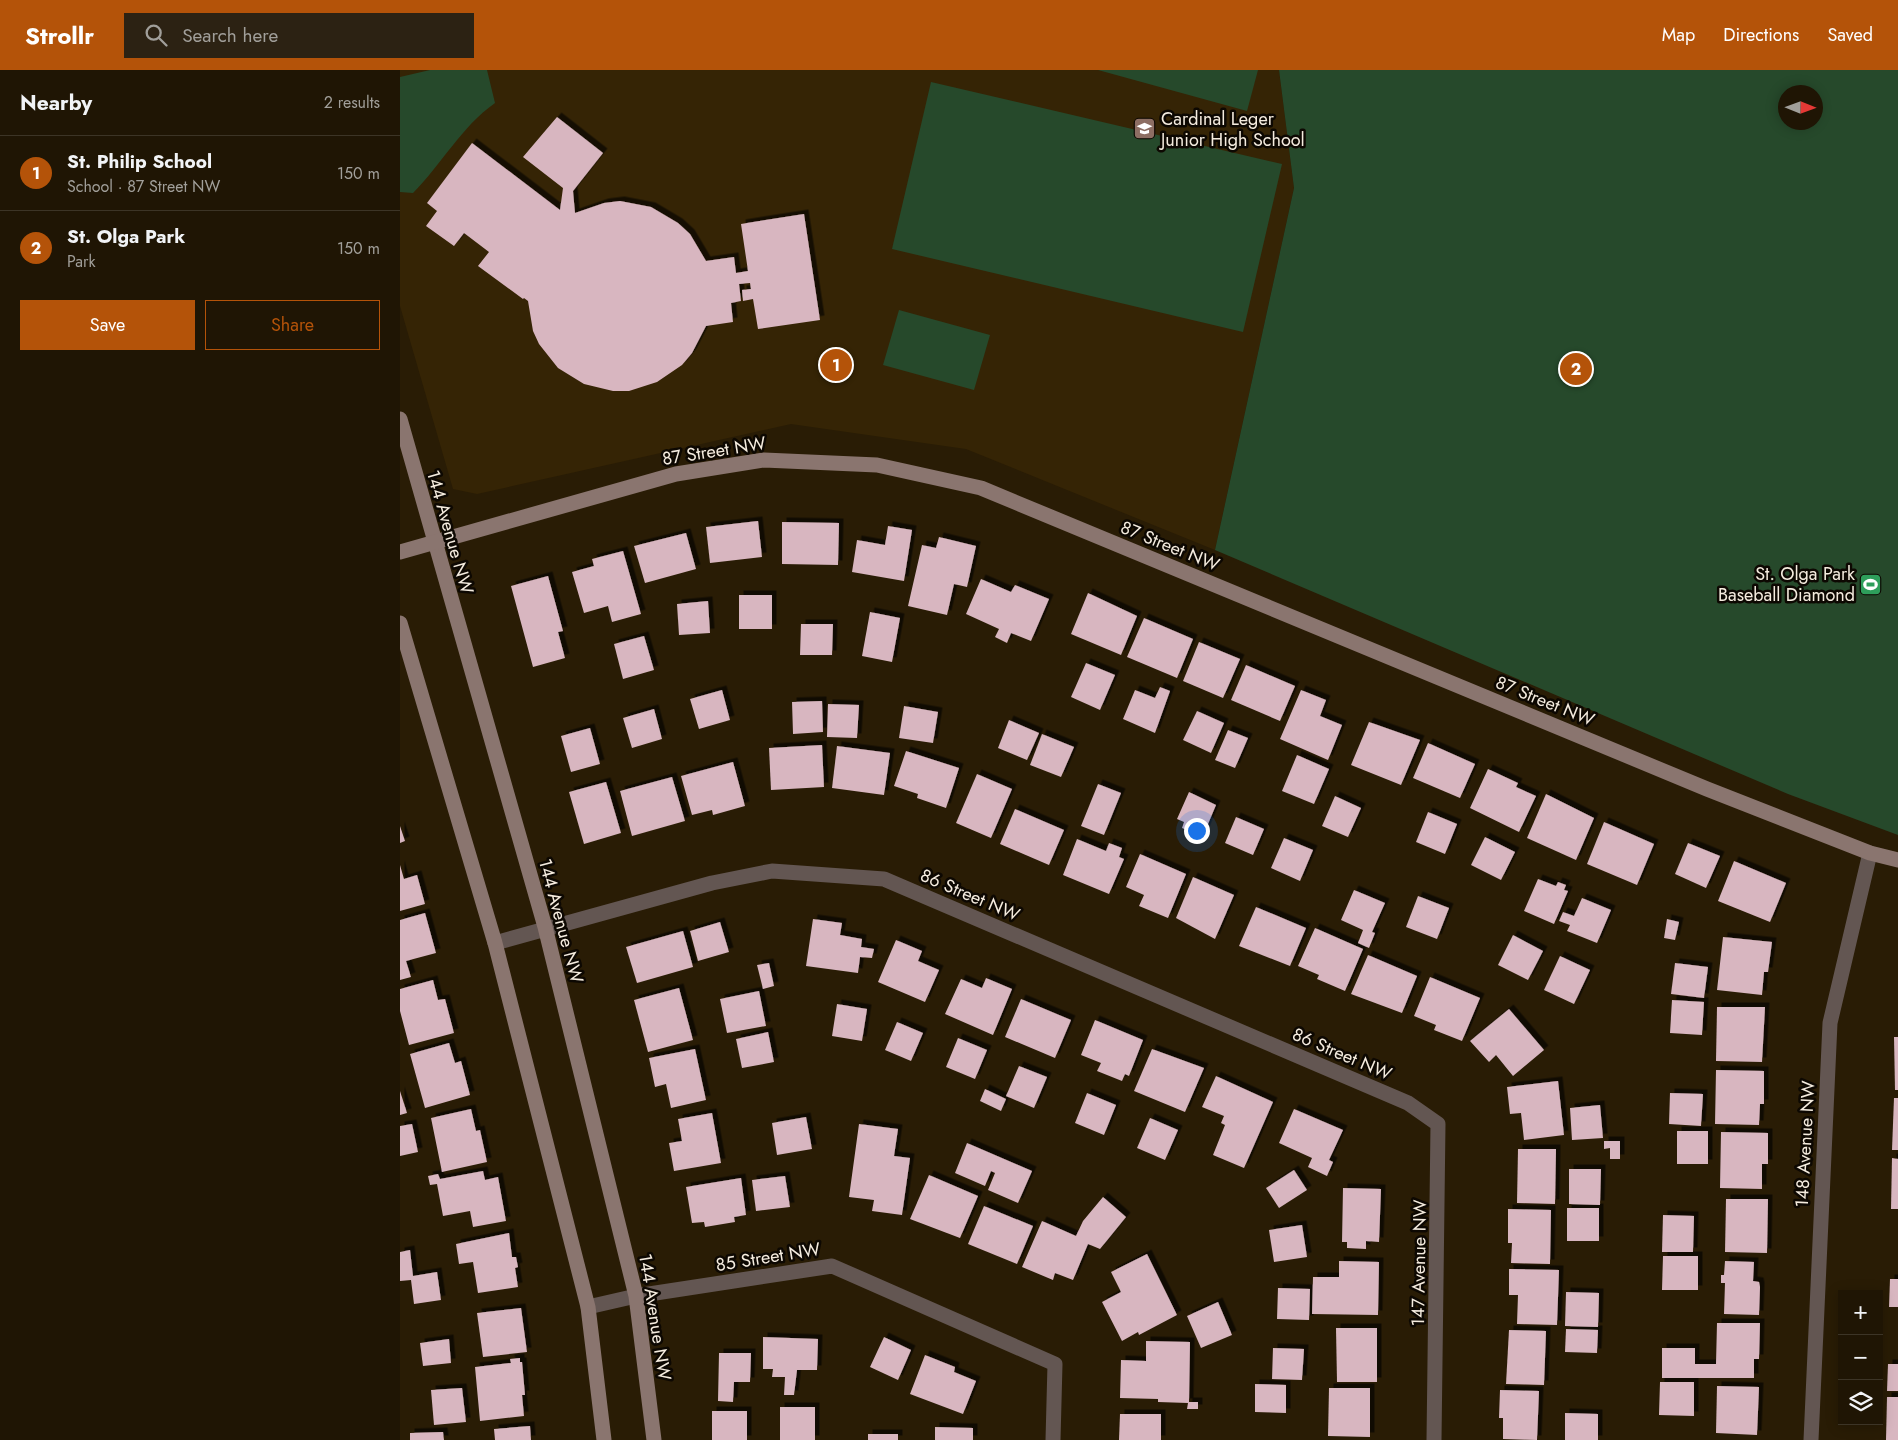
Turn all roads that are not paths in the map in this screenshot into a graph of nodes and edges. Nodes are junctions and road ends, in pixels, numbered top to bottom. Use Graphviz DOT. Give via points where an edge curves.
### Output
graph roads {
  1 [pos="400,419"];
  2 [pos="434,542"];
  3 [pos="400,552"];
  4 [pos="400,623"];
  5 [pos="1870,853"];
  6 [pos="1898,860"];
  7 [pos="545,927"];
  8 [pos="495,942"];
  9 [pos="1408,1103"];
  10 [pos="636,1296"];
  11 [pos="588,1307"];
  12 [pos="604,1440"];
  13 [pos="654,1440"];
  14 [pos="1053,1440"];
  15 [pos="1434,1440"];
  16 [pos="1811,1440"];
  1 -- 2 [label="street, 144 Avenue NW"];
  2 -- 3 [label="street, 87 Street NW"];
  2 -- 5 [label="street, 87 Street NW" via="676,474 764,460 877,465 981,488"];
  2 -- 7 [label="street, 144 Avenue NW"];
  4 -- 8 [label="street"];
  5 -- 6 [label="street, 87 Street NW"];
  5 -- 16 [label="street, 148 Avenue NW" via="1830,1023"];
  7 -- 8 [label="street, 86 Street NW"];
  7 -- 9 [label="street, 86 Street NW" via="712,883 772,871 884,879"];
  7 -- 10 [label="street, 144 Avenue NW"];
  8 -- 11 [label="street"];
  9 -- 15 [label="street, 147 Avenue NW" via="1438,1124"];
  10 -- 11 [label="street, 85 Street NW"];
  10 -- 13 [label="street, 144 Avenue NW"];
  10 -- 14 [label="street, 85 Street NW" via="832,1266 1055,1364"];
  11 -- 12 [label="street"];
}
